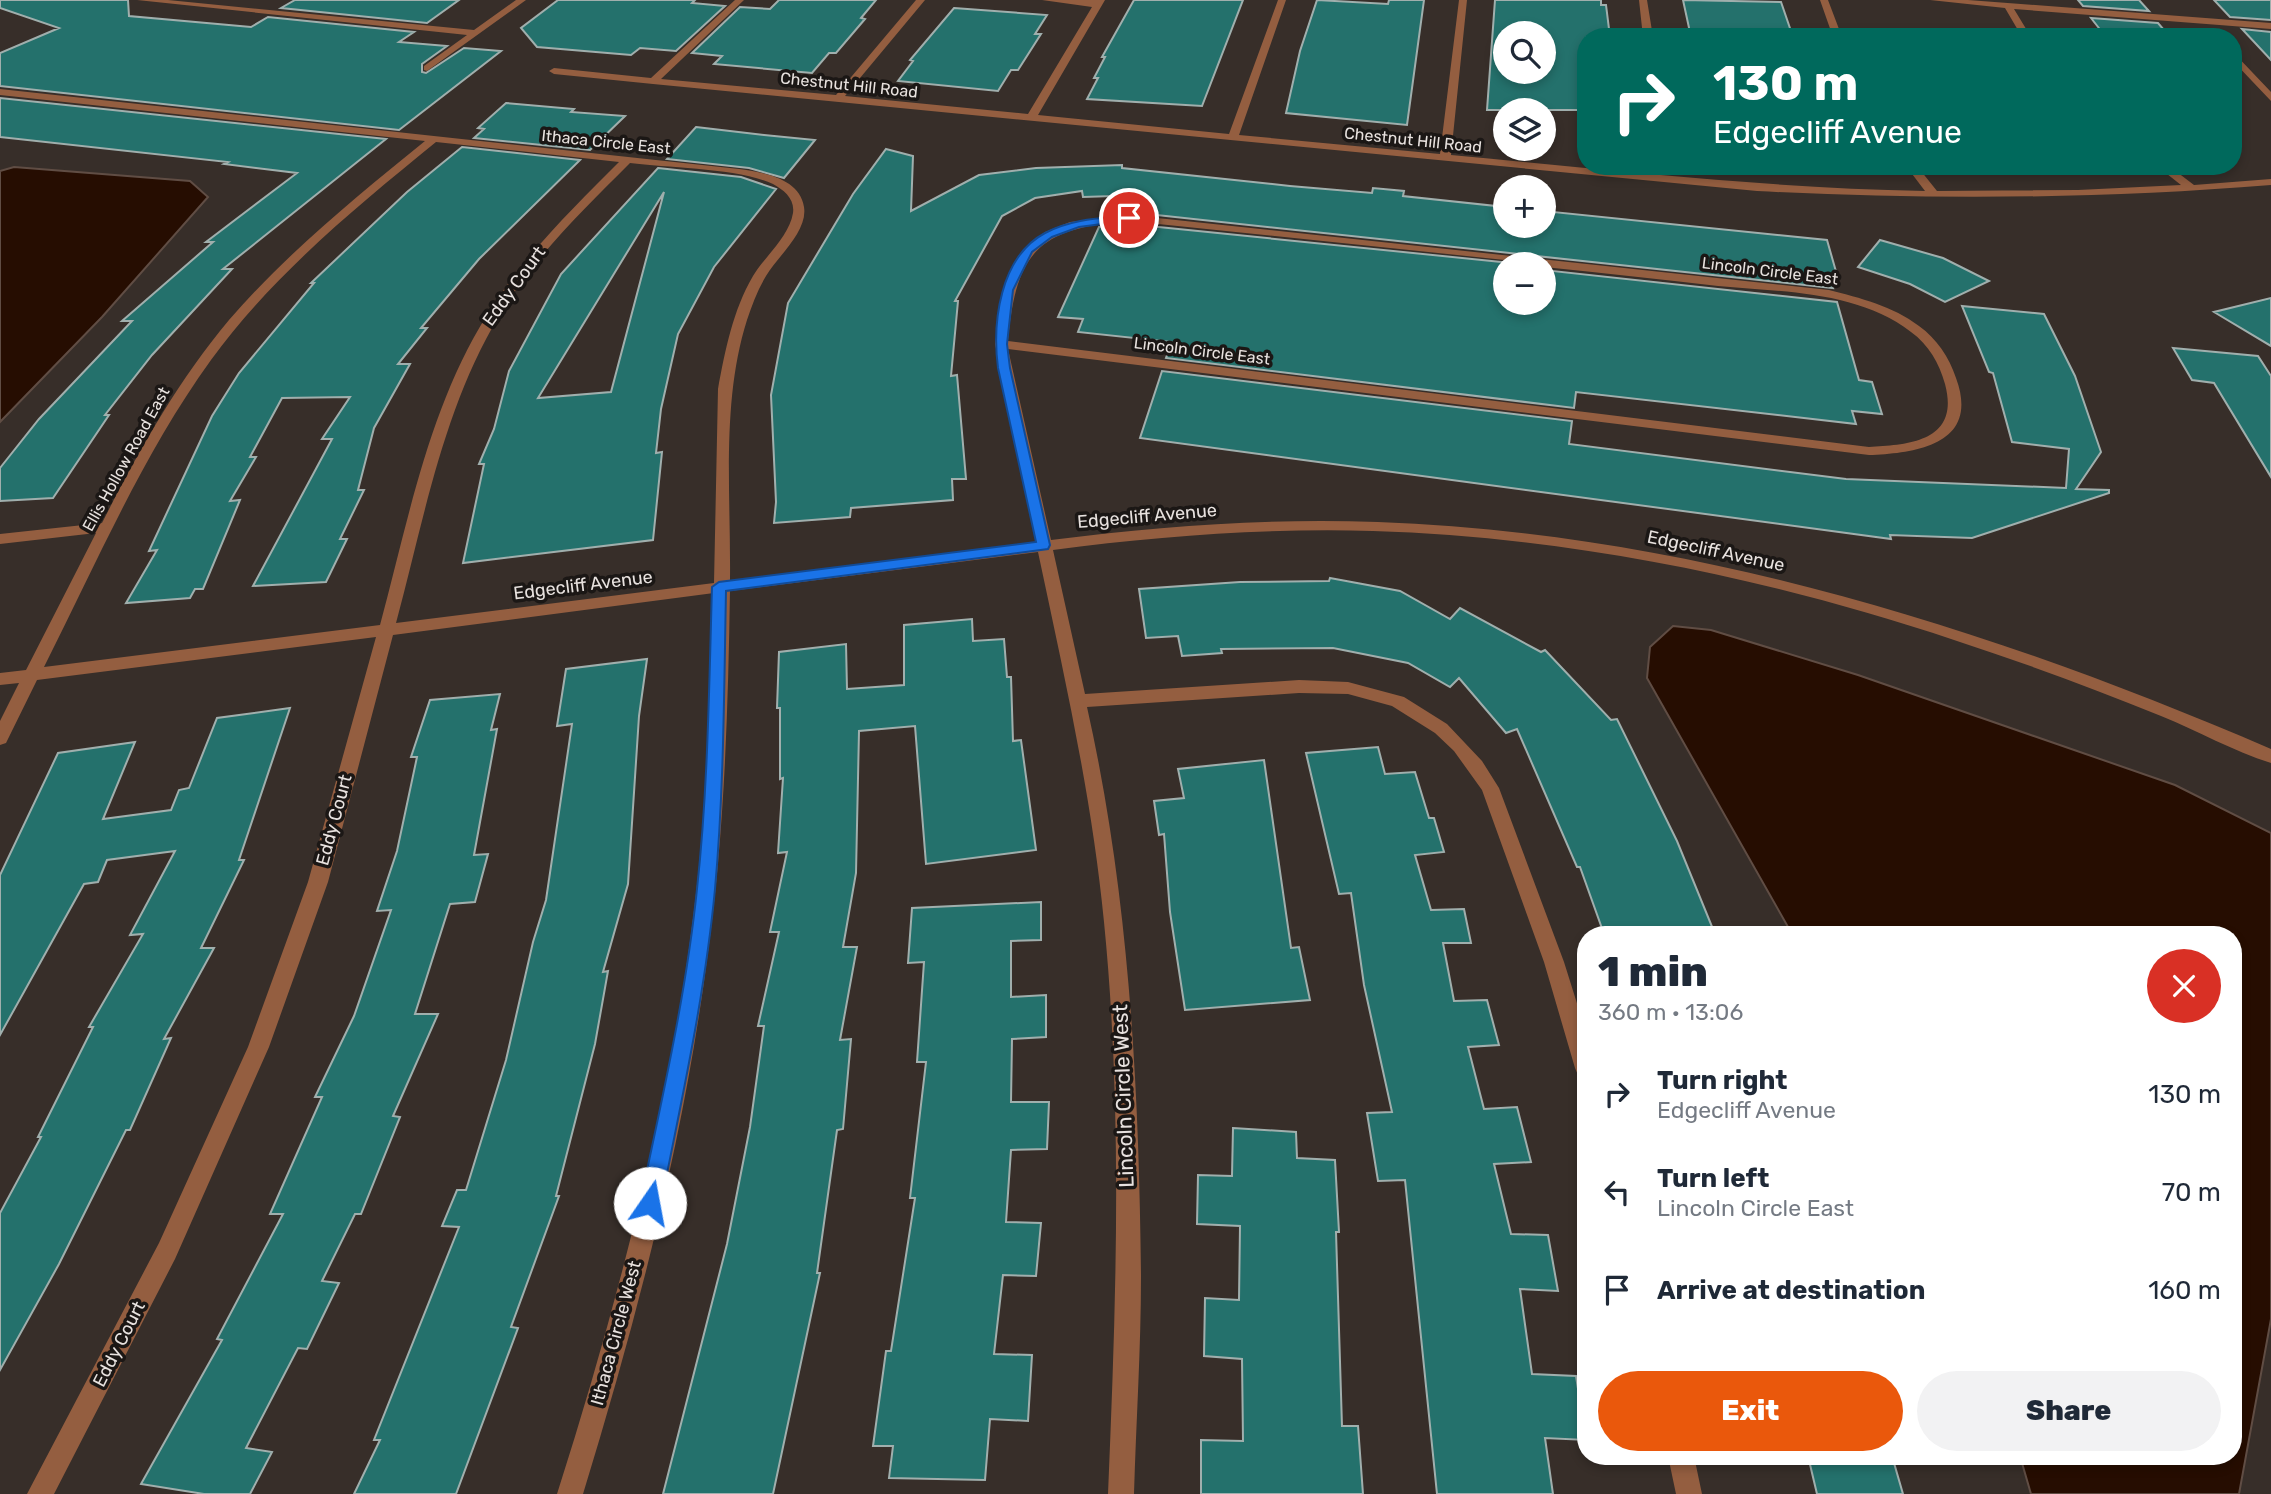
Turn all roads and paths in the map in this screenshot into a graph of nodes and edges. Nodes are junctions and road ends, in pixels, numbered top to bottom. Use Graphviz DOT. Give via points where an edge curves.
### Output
graph roads {
  1 [pos="141,0"];
  2 [pos="522,0"];
  3 [pos="740,0"];
  4 [pos="921,0"];
  5 [pos="1046,0"];
  6 [pos="1282,0"];
  7 [pos="1463,0"];
  8 [pos="1643,0"];
  9 [pos="1824,0"];
  10 [pos="1934,0"];
  11 [pos="1100,2"];
  12 [pos="2008,6"];
  13 [pos="2203,21"];
  14 [pos="2271,26"];
  15 [pos="1647,28"];
  16 [pos="1835,28"];
  17 [pos="2021,28"];
  18 [pos="2209,28"];
  19 [pos="477,33"];
  20 [pos="2242,65"];
  21 [pos="426,68"];
  22 [pos="554,71"];
  23 [pos="653,81"];
  24 [pos="0,92"];
  25 [pos="2271,98"];
  26 [pos="838,99"];
  27 [pos="1031,118"];
  28 [pos="1233,138"];
  29 [pos="434,139"];
  30 [pos="1445,159"];
  31 [pos="627,160"];
  32 [pos="1577,172"];
  33 [pos="1606,175"];
  34 [pos="1666,175"];
  35 [pos="1918,175"];
  36 [pos="2174,175"];
  37 [pos="1667,181"];
  38 [pos="2271,182"];
  39 [pos="2193,189"];
  40 [pos="1935,196"];
  41 [pos="1001,344"];
  42 [pos="107,527"];
  43 [pos="0,539"];
  44 [pos="1043,545"];
  45 [pos="719,587"];
  46 [pos="387,629"];
  47 [pos="32,675"];
  48 [pos="0,679"];
  49 [pos="1078,701"];
  50 [pos="0,738"];
  51 [pos="2271,756"];
  52 [pos="1577,1039"];
  53 [pos="1683,1465"];
  54 [pos="40,1494"];
  55 [pos="570,1494"];
  56 [pos="1121,1494"];
  57 [pos="1689,1494"];
  1 -- 19 [label="street"];
  2 -- 19 [label="street"];
  3 -- 23 [label="street"];
  4 -- 26 [label="street"];
  5 -- 11 [label="street"];
  6 -- 28 [label="street"];
  7 -- 30 [label="street"];
  8 -- 15 [label="street"];
  9 -- 16 [label="street"];
  10 -- 12 [label="street"];
  11 -- 27 [label="street"];
  12 -- 13 [label="street"];
  12 -- 17 [label="street"];
  13 -- 14 [label="street"];
  13 -- 18 [label="street"];
  19 -- 21 [label="street"];
  20 -- 25 [label="street"];
  22 -- 23 [label="street, Chestnut Hill Road"];
  23 -- 26 [label="street, Chestnut Hill Road"];
  24 -- 29 [label="street, Ithaca Circle East"];
  26 -- 27 [label="street, Chestnut Hill Road"];
  27 -- 28 [label="street, Chestnut Hill Road"];
  28 -- 30 [label="street, Chestnut Hill Road"];
  29 -- 31 [label="street, Ithaca Circle East"];
  29 -- 42 [label="street, Ellis Hollow Road East" via="344,211 247,306 171,408"];
  30 -- 32 [label="street, Chestnut Hill Road"];
  31 -- 45 [label="street, Ithaca Circle East" via="754,174 788,189 799,204 797,221 760,276 733,344 725,389"];
  31 -- 46 [label="street, Eddy Court" via="557,228 477,337 439,435"];
  33 -- 37 [label="street, Chestnut Hill Road"];
  34 -- 37 [label="street"];
  35 -- 40 [label="street"];
  36 -- 39 [label="street"];
  37 -- 40 [label="street, Chestnut Hill Road"];
  38 -- 39 [label="street, Chestnut Hill Road"];
  39 -- 40 [label="street, Chestnut Hill Road"];
  41 -- 41 [label="street, Lincoln Circle East" via="1008,290 1028,250 1049,235 1078,224 1138,219 1829,294 1872,306 1921,334 1941,356 1958,405 1950,426 1926,442 1890,450 1857,450"];
  41 -- 44 [label="street, Lincoln Circle East"];
  42 -- 43 [label="street"];
  42 -- 47 [label="street, Ellis Hollow Road East"];
  44 -- 45 [label="street, Edgecliff Avenue"];
  44 -- 49 [label="street, Lincoln Circle West"];
  44 -- 51 [label="street, Edgecliff Avenue" via="1167,532 1338,526 1501,535 1596,547 1694,565 1897,615 2058,669"];
  45 -- 46 [label="street, Edgecliff Avenue"];
  45 -- 55 [label="street, Ithaca Circle West" via="706,890 682,1053 645,1228"];
  46 -- 47 [label="street, Edgecliff Avenue"];
  46 -- 54 [label="street, Eddy Court" via="318,882 258,1047 167,1251"];
  47 -- 48 [label="street, Edgecliff Avenue"];
  47 -- 50 [label="street, Ellis Hollow Road East"];
  49 -- 52 [label="street" via="1323,686 1401,703 1446,731 1490,788"];
  49 -- 56 [label="street, Lincoln Circle West" via="1096,787 1114,922 1126,1083 1129,1279"];
  53 -- 57 [label="street"];
}
